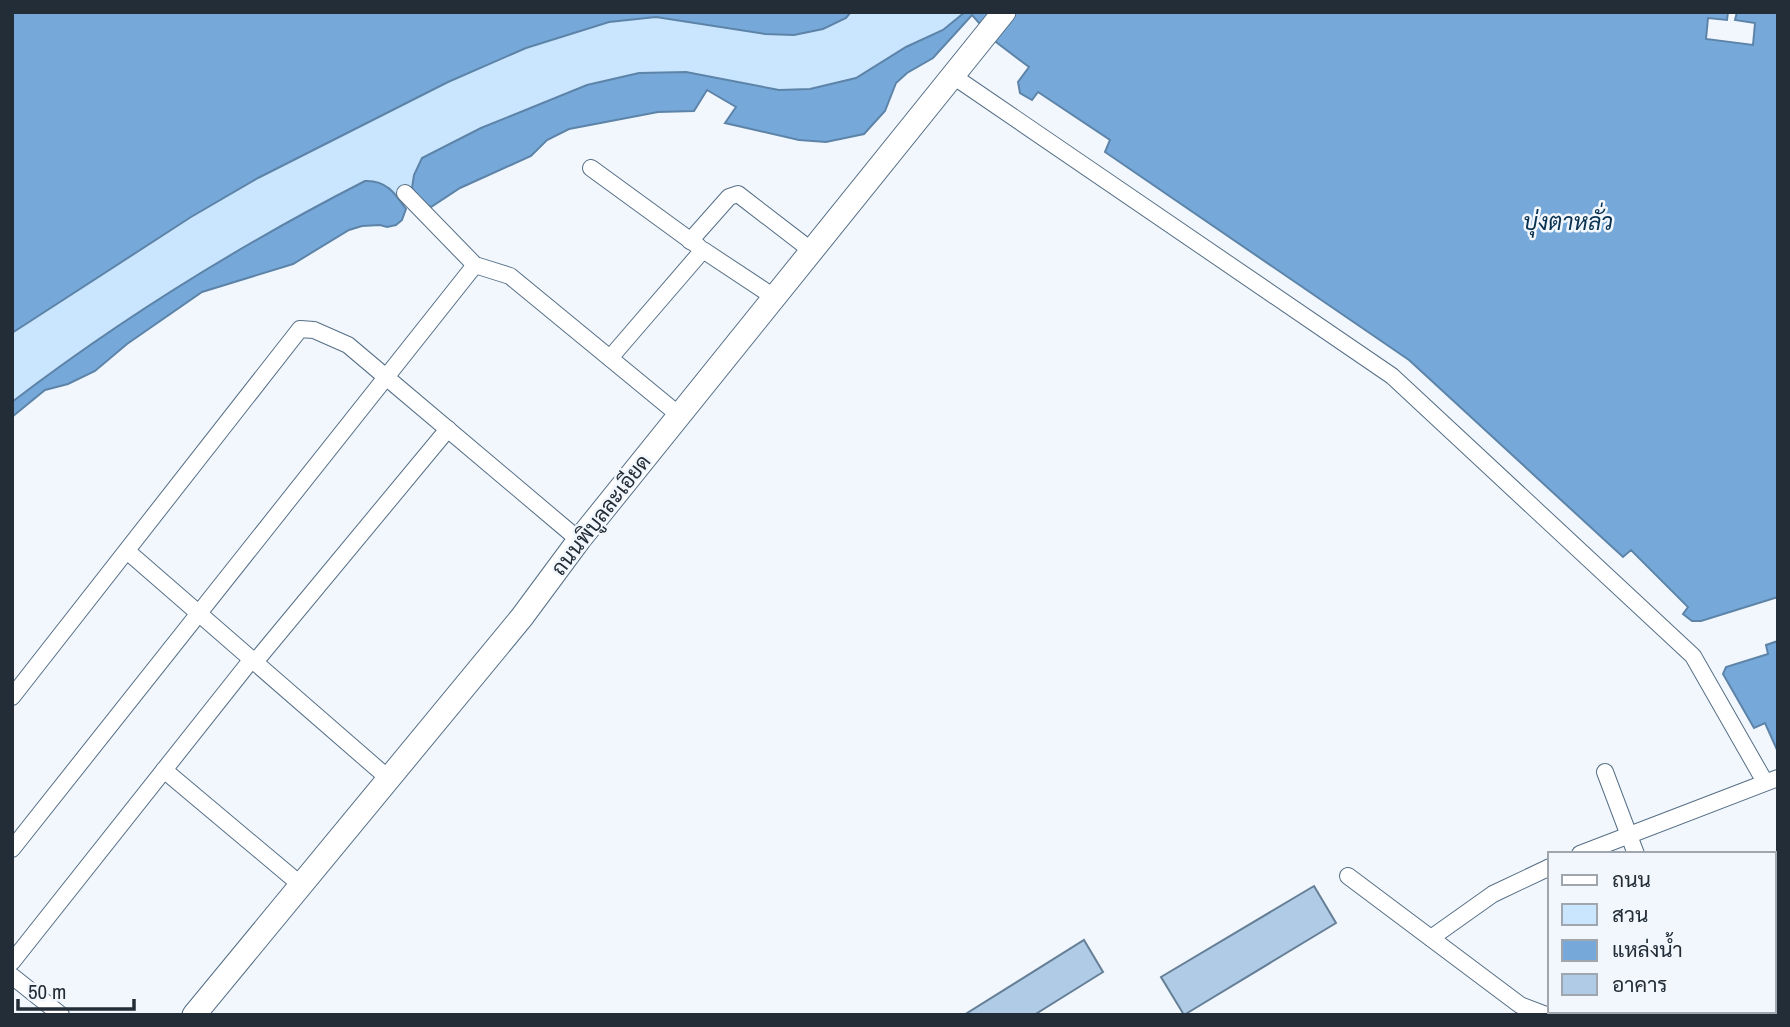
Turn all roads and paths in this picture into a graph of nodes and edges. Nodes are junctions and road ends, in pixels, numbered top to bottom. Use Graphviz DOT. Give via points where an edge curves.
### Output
graph roads {
  1 [pos="1004,12"];
  2 [pos="953,76"];
  3 [pos="591,168"];
  4 [pos="405,193"];
  5 [pos="697,245"];
  6 [pos="812,251"];
  7 [pos="475,265"];
  8 [pos="774,297"];
  9 [pos="610,358"];
  10 [pos="385,377"];
  11 [pos="679,415"];
  12 [pos="448,429"];
  13 [pos="579,540"];
  14 [pos="127,551"];
  15 [pos="199,613"];
  16 [pos="253,660"];
  17 [pos="12,697"];
  18 [pos="164,770"];
  19 [pos="1605,772"];
  20 [pos="388,778"];
  21 [pos="1771,780"];
  22 [pos="1629,836"];
  23 [pos="12,849"];
  24 [pos="1585,852"];
  25 [pos="1635,852"];
  26 [pos="1548,868"];
  27 [pos="1348,876"];
  28 [pos="301,885"];
  29 [pos="1431,937"];
  30 [pos="12,962"];
  31 [pos="12,976"];
  32 [pos="61,1015"];
  33 [pos="194,1015"];
  34 [pos="1546,1015"];
  1 -- 2 [label="street, ถนนพิบูลละเอียด"];
  2 -- 6 [label="street, ถนนพิบูลละเอียด"];
  2 -- 21 [label="street" via="1392,376 1693,656"];
  3 -- 5 [label="street"];
  4 -- 7 [label="street"];
  5 -- 6 [label="street" via="729,197 738,194"];
  5 -- 8 [label="street"];
  5 -- 9 [label="street"];
  6 -- 8 [label="street, ถนนพิบูลละเอียด"];
  7 -- 9 [label="street" via="510,276"];
  7 -- 10 [label="street"];
  8 -- 11 [label="street, ถนนพิบูลละเอียด"];
  9 -- 11 [label="street"];
  10 -- 12 [label="street"];
  10 -- 14 [label="street" via="348,345 300,328"];
  10 -- 15 [label="street"];
  11 -- 13 [label="street, ถนนพิบูลละเอียด"];
  12 -- 13 [label="street"];
  12 -- 16 [label="street"];
  13 -- 20 [label="street, ถนนพิบูลละเอียด" via="522,617"];
  14 -- 15 [label="street"];
  14 -- 17 [label="street"];
  15 -- 16 [label="street"];
  15 -- 23 [label="street"];
  16 -- 18 [label="street"];
  16 -- 20 [label="street"];
  18 -- 28 [label="street"];
  18 -- 30 [label="street"];
  19 -- 22 [label="street"];
  20 -- 28 [label="street, ถนนพิบูลละเอียด"];
  21 -- 22 [label="street"];
  22 -- 24 [label="street"];
  22 -- 25 [label="street"];
  26 -- 29 [label="street" via="1493,894"];
  27 -- 29 [label="street"];
  28 -- 33 [label="street, ถนนพิบูลละเอียด"];
  29 -- 34 [label="street" via="1520,1005"];
  31 -- 32 [label="street"];
}
